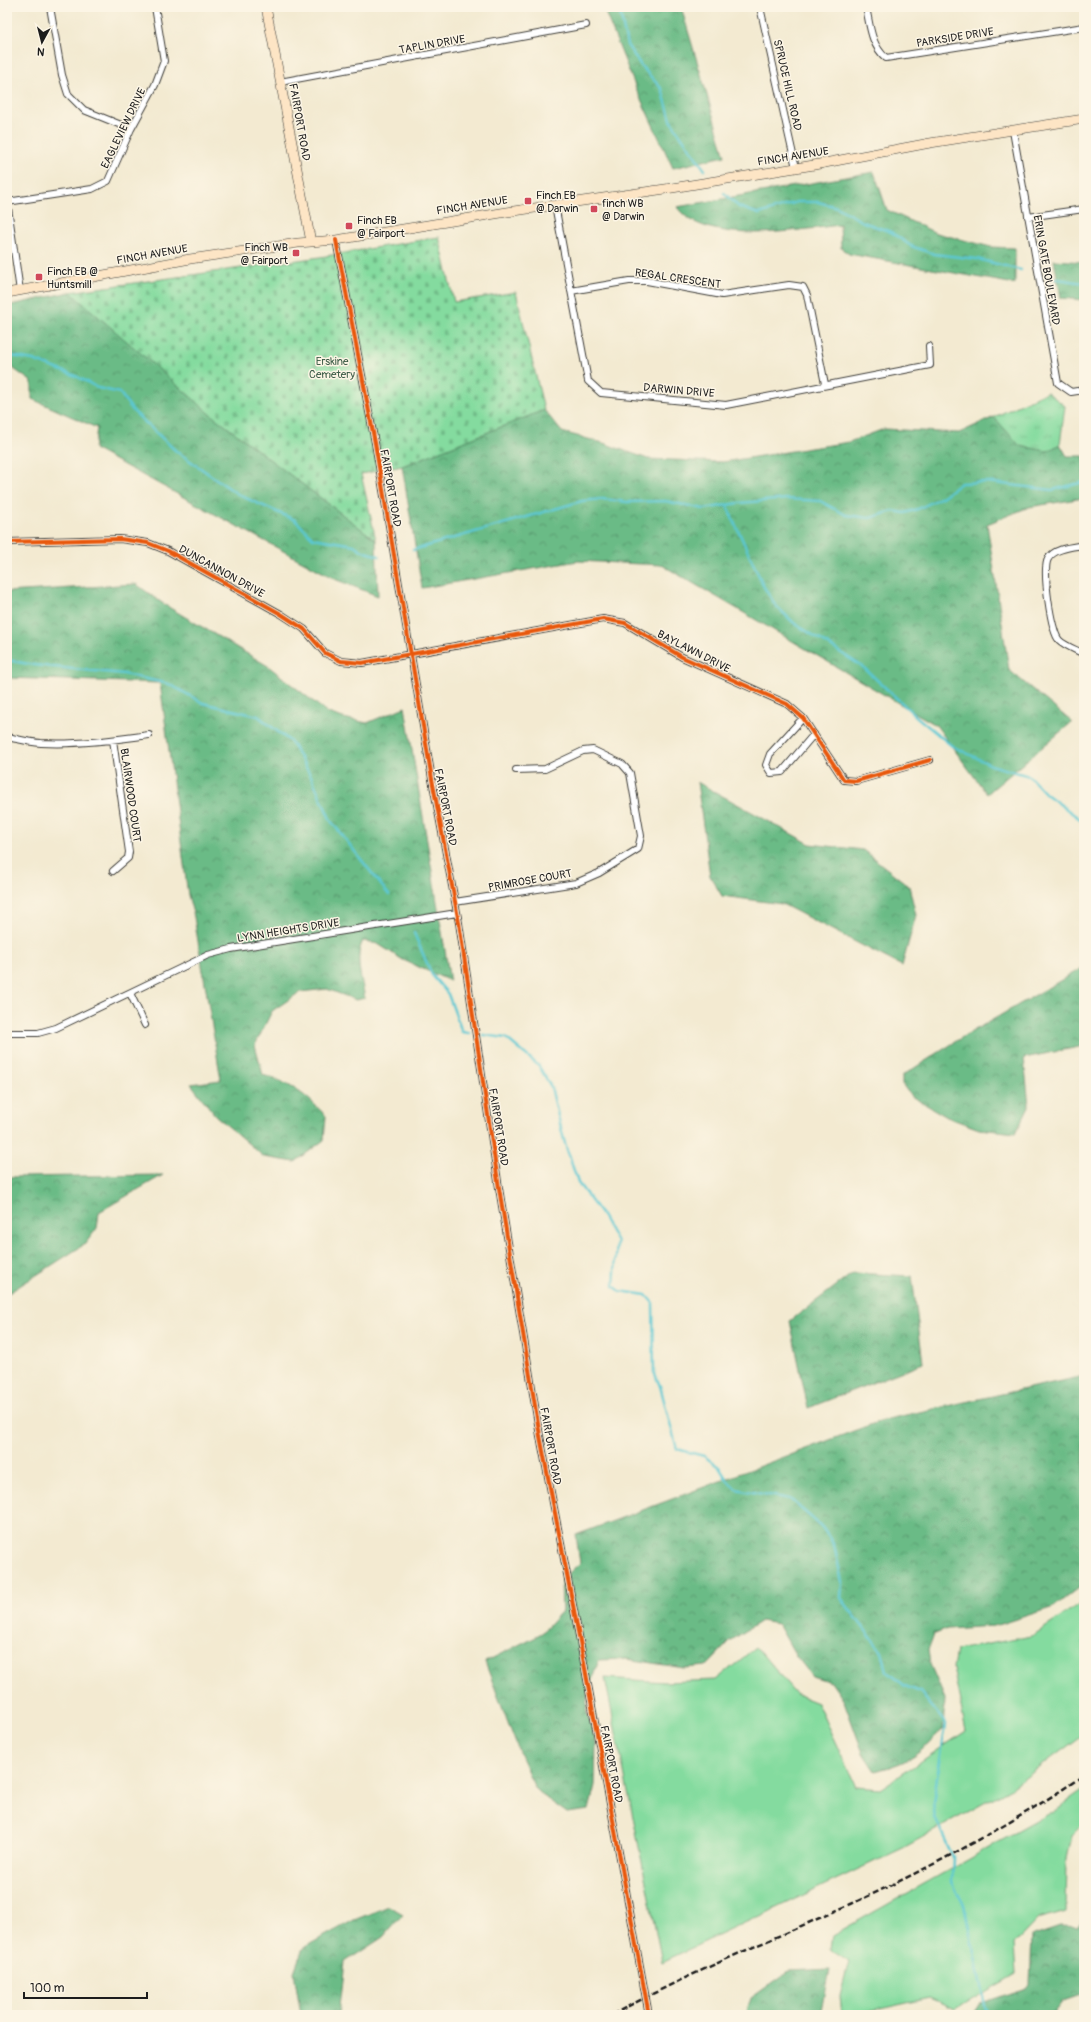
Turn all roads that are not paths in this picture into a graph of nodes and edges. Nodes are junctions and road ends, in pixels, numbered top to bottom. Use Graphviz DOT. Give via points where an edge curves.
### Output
graph roads {
  1 [pos="50,7"];
  2 [pos="155,7"];
  3 [pos="266,7"];
  4 [pos="760,7"];
  5 [pos="866,7"];
  6 [pos="586,25"];
  7 [pos="1084,27"];
  8 [pos="280,82"];
  9 [pos="1084,119"];
  10 [pos="131,129"];
  11 [pos="1013,130"];
  12 [pos="796,168"];
  13 [pos="7,202"];
  14 [pos="555,205"];
  15 [pos="1084,209"];
  16 [pos="1028,217"];
  17 [pos="336,240"];
  18 [pos="311,242"];
  19 [pos="20,291"];
  20 [pos="571,291"];
  21 [pos="7,293"];
  22 [pos="929,346"];
  23 [pos="825,384"];
  24 [pos="1084,390"];
  25 [pos="7,542"];
  26 [pos="1084,545"];
  27 [pos="411,654"];
  28 [pos="1084,654"];
  29 [pos="803,718"];
  30 [pos="814,734"];
  31 [pos="149,735"];
  32 [pos="7,737"];
  33 [pos="113,740"];
  34 [pos="930,760"];
  35 [pos="516,770"];
  36 [pos="113,871"];
  37 [pos="455,902"];
  38 [pos="457,913"];
  39 [pos="130,993"];
  40 [pos="145,1025"];
  41 [pos="7,1033"];
  42 [pos="649,2015"];
  1 -- 10 [label="street" via="62,75 68,94 84,110"];
  2 -- 10 [label="street, EAGLEVIEW DRIVE" via="164,61 155,85"];
  3 -- 8 [label="main road, FAIRPORT ROAD"];
  4 -- 12 [label="street, SPRUCE HILL ROAD"];
  5 -- 7 [label="street, PARKSIDE DRIVE" via="877,51 886,58"];
  6 -- 8 [label="street, TAPLIN DRIVE"];
  8 -- 18 [label="main road, FAIRPORT ROAD"];
  9 -- 11 [label="main road, FINCH AVENUE"];
  10 -- 13 [label="street, EAGLEVIEW DRIVE" via="108,181 92,189"];
  11 -- 12 [label="main road, FINCH AVENUE"];
  11 -- 16 [label="street, ERIN GATE BOULEVARD"];
  12 -- 14 [label="main road, FINCH AVENUE"];
  13 -- 19 [label="street"];
  14 -- 17 [label="main road, FINCH AVENUE"];
  14 -- 20 [label="street, DARWIN DRIVE"];
  15 -- 16 [label="street"];
  16 -- 24 [label="street, ERIN GATE BOULEVARD" via="1058,383 1071,392"];
  17 -- 18 [label="main road, FINCH AVENUE"];
  17 -- 27 [label="street, FAIRPORT ROAD"];
  18 -- 19 [label="main road, FINCH AVENUE" via="190,259"];
  19 -- 21 [label="main road, FINCH AVENUE"];
  20 -- 23 [label="street, REGAL CRESCENT" via="629,281 647,281 722,295 790,285 803,287 807,295"];
  20 -- 23 [label="street, DARWIN DRIVE" via="588,381 601,393 726,405"];
  22 -- 23 [label="street, DARWIN DRIVE" via="930,365"];
  25 -- 27 [label="street, DUNCANNON DRIVE" via="120,539 148,543 168,551 281,614 304,629 326,653 341,661 362,663"];
  26 -- 28 [label="street" via="1054,553 1048,559 1045,569 1054,631 1059,640"];
  27 -- 29 [label="street, BAYLAWN DRIVE" via="603,620 625,624 682,657 787,704"];
  27 -- 37 [label="street, FAIRPORT ROAD"];
  29 -- 30 [label="street, BAYLAWN DRIVE"];
  29 -- 30 [label="street" via="770,754 766,765 771,773 782,772"];
  30 -- 34 [label="street, BAYLAWN DRIVE" via="844,780 856,781"];
  31 -- 33 [label="street"];
  32 -- 33 [label="street" via="41,743"];
  33 -- 36 [label="street, BLAIRWOOD COURT" via="129,852 128,858"];
  35 -- 37 [label="street, PRIMROSE COURT" via="545,769 582,751 593,750 622,764 630,773 641,836 638,849 576,883"];
  37 -- 38 [label="street, FAIRPORT ROAD"];
  38 -- 39 [label="street, LYNN HEIGHTS DRIVE" via="231,949 208,955"];
  38 -- 42 [label="street, FAIRPORT ROAD" via="540,1436"];
  39 -- 40 [label="street"];
  39 -- 41 [label="street, LYNN HEIGHTS DRIVE" via="56,1028 38,1033"];
}
